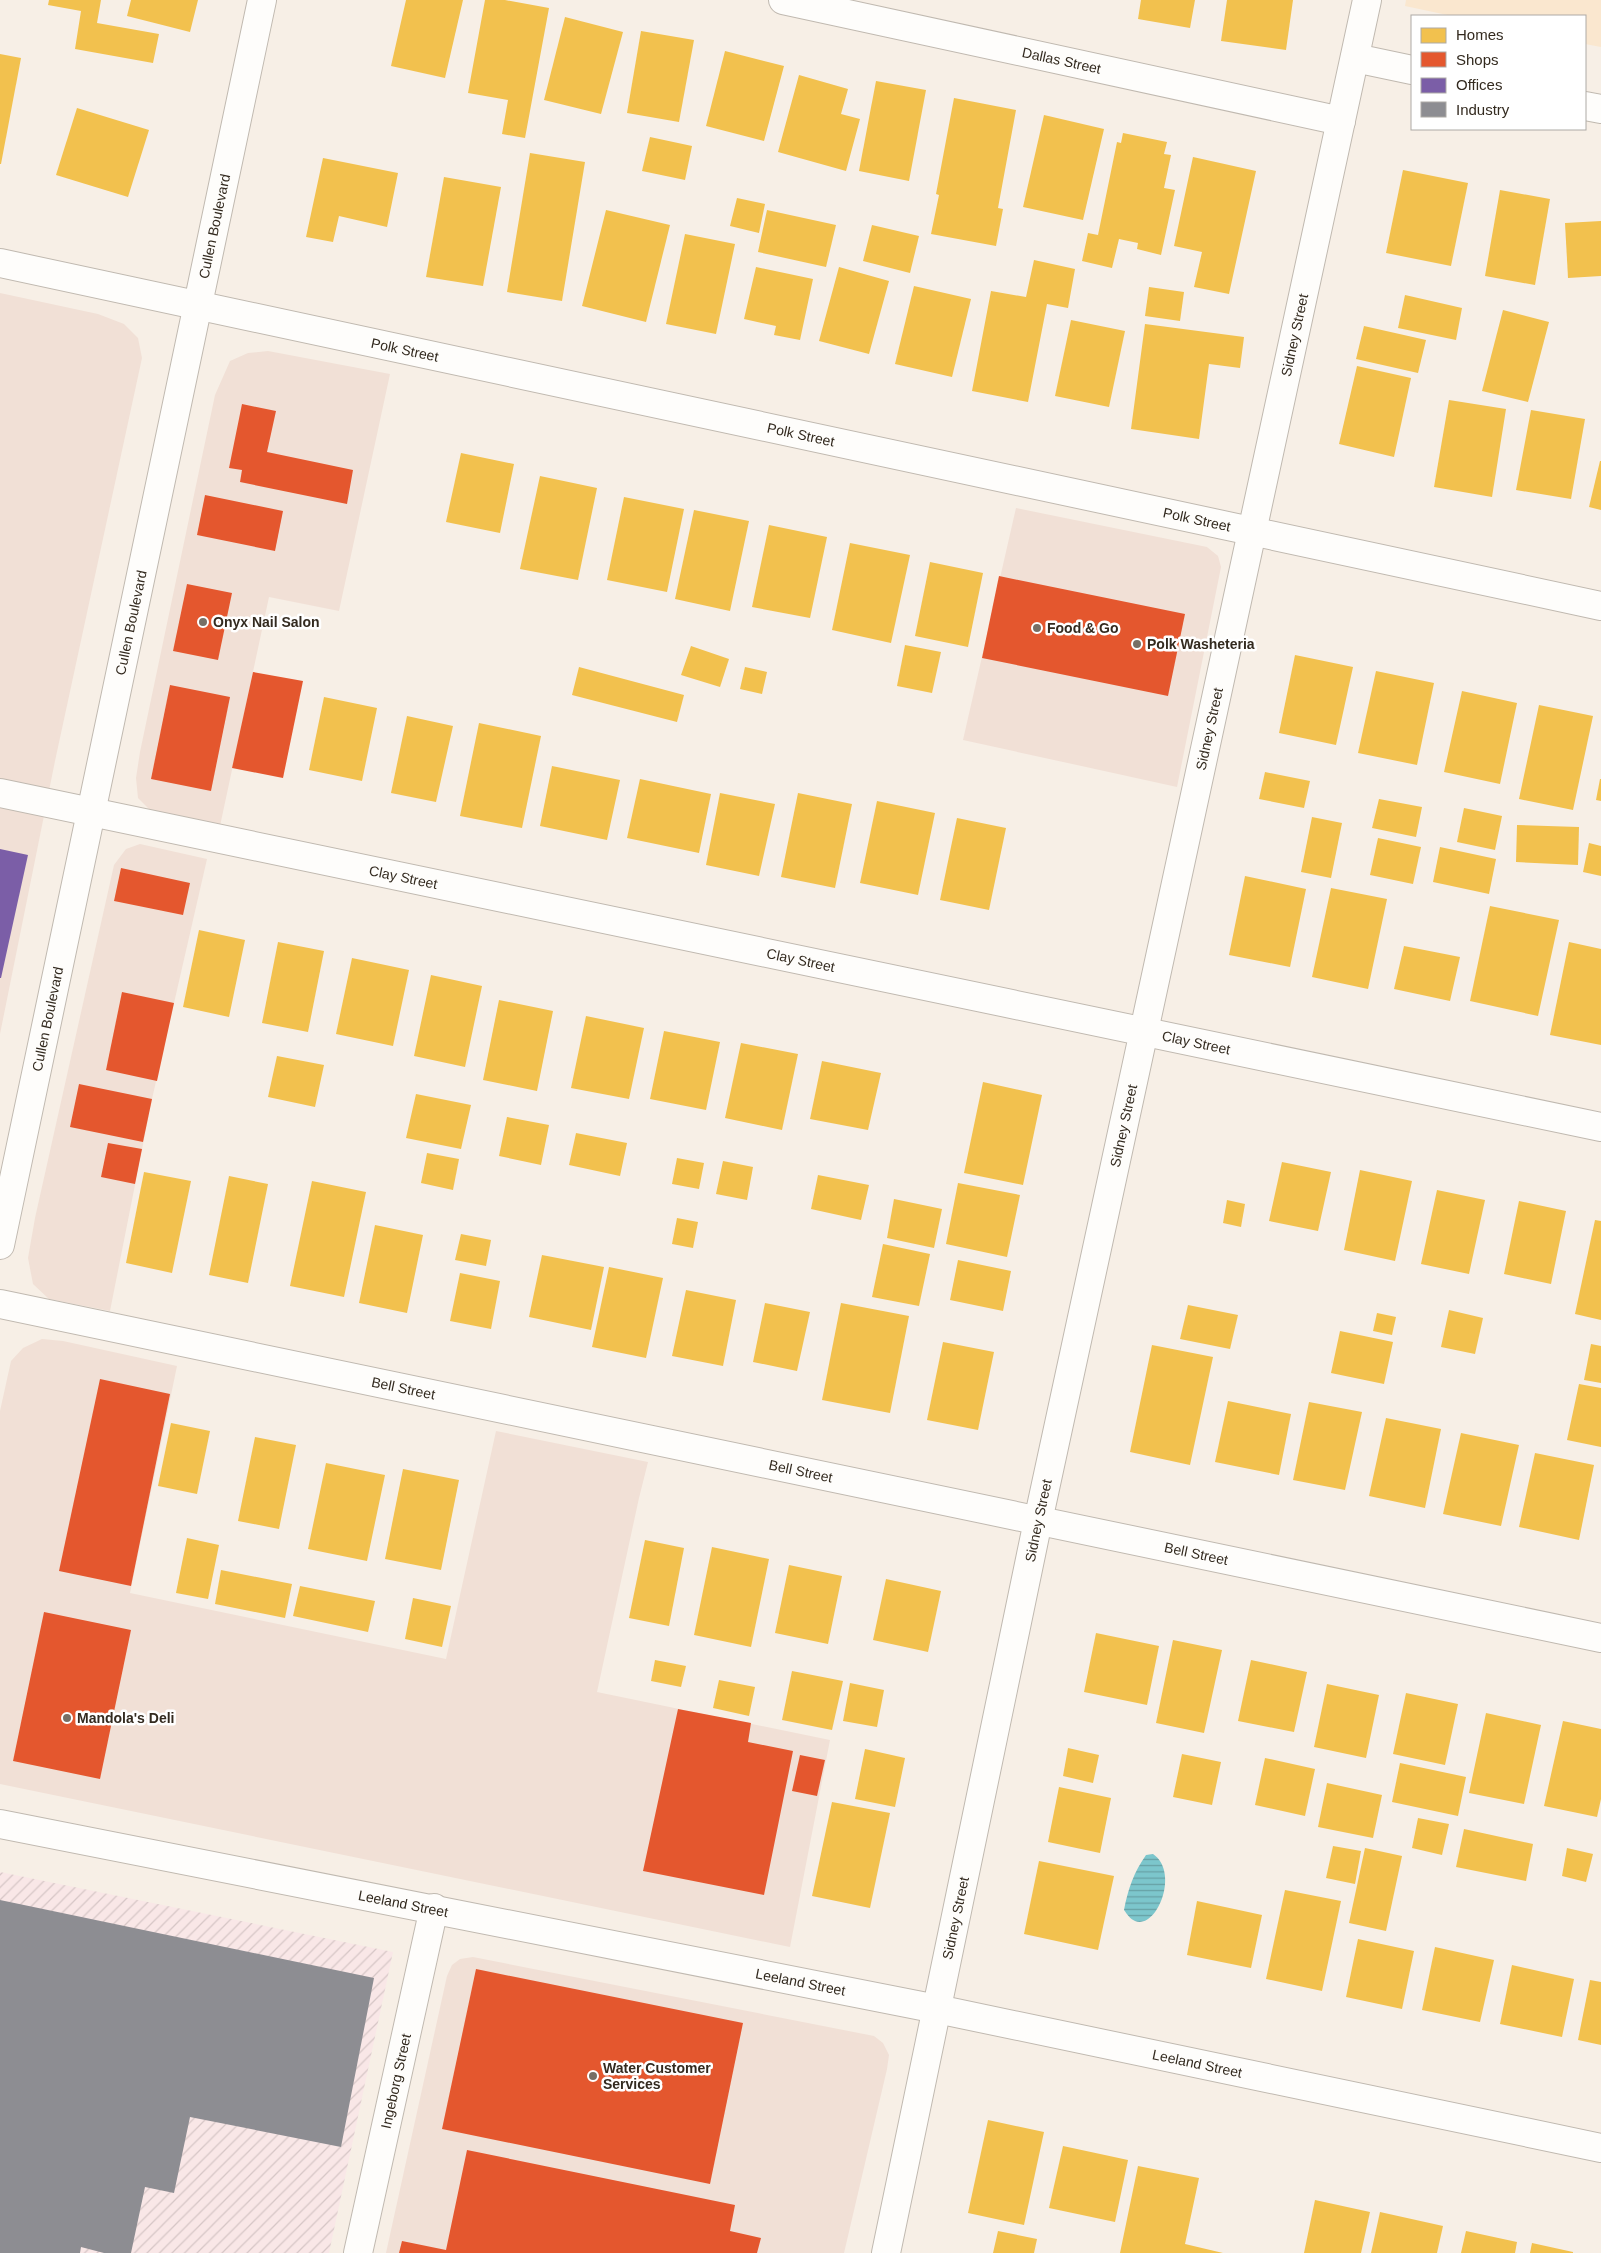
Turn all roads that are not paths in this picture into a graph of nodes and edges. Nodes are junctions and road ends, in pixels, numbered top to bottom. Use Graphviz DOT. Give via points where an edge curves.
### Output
graph roads {
  1 [pos="262,0"];
  2 [pos="783,0"];
  3 [pos="1367,0"];
  4 [pos="1355,58"];
  5 [pos="1411,70"];
  6 [pos="1586,106"];
  7 [pos="1601,109"];
  8 [pos="1341,121"];
  9 [pos="0,263"];
  10 [pos="198,306"];
  11 [pos="1253,531"];
  12 [pos="1601,606"];
  13 [pos="0,793"];
  14 [pos="91,811"];
  15 [pos="1144,1033"];
  16 [pos="1601,1127"];
  17 [pos="0,1245"];
  18 [pos="0,1304"];
  19 [pos="1038,1521"];
  20 [pos="1601,1638"];
  21 [pos="0,1824"];
  22 [pos="434,1908"];
  23 [pos="937,2009"];
  24 [pos="1601,2148"];
  25 [pos="358,2253"];
  26 [pos="886,2253"];
  1 -- 10 [label="street, Cullen Boulevard"];
  2 -- 8 [label="street, Dallas Street"];
  3 -- 4 [label="street, Sidney Street"];
  4 -- 5 [label="street"];
  4 -- 8 [label="street, Sidney Street"];
  6 -- 7 [label="street"];
  8 -- 11 [label="street, Sidney Street"];
  9 -- 10 [label="street, Polk Street"];
  10 -- 11 [label="street, Polk Street"];
  10 -- 14 [label="street, Cullen Boulevard"];
  11 -- 12 [label="street, Polk Street"];
  11 -- 15 [label="street, Sidney Street"];
  13 -- 14 [label="street, Clay Street"];
  14 -- 15 [label="street, Clay Street"];
  14 -- 17 [label="street, Cullen Boulevard"];
  15 -- 16 [label="street, Clay Street"];
  15 -- 19 [label="street, Sidney Street"];
  18 -- 19 [label="street, Bell Street"];
  19 -- 20 [label="street, Bell Street"];
  19 -- 23 [label="street, Sidney Street"];
  21 -- 22 [label="street, Leeland Street"];
  22 -- 23 [label="street, Leeland Street"];
  22 -- 25 [label="street, Ingeborg Street"];
  23 -- 24 [label="street, Leeland Street"];
  23 -- 26 [label="street, Sidney Street"];
}
